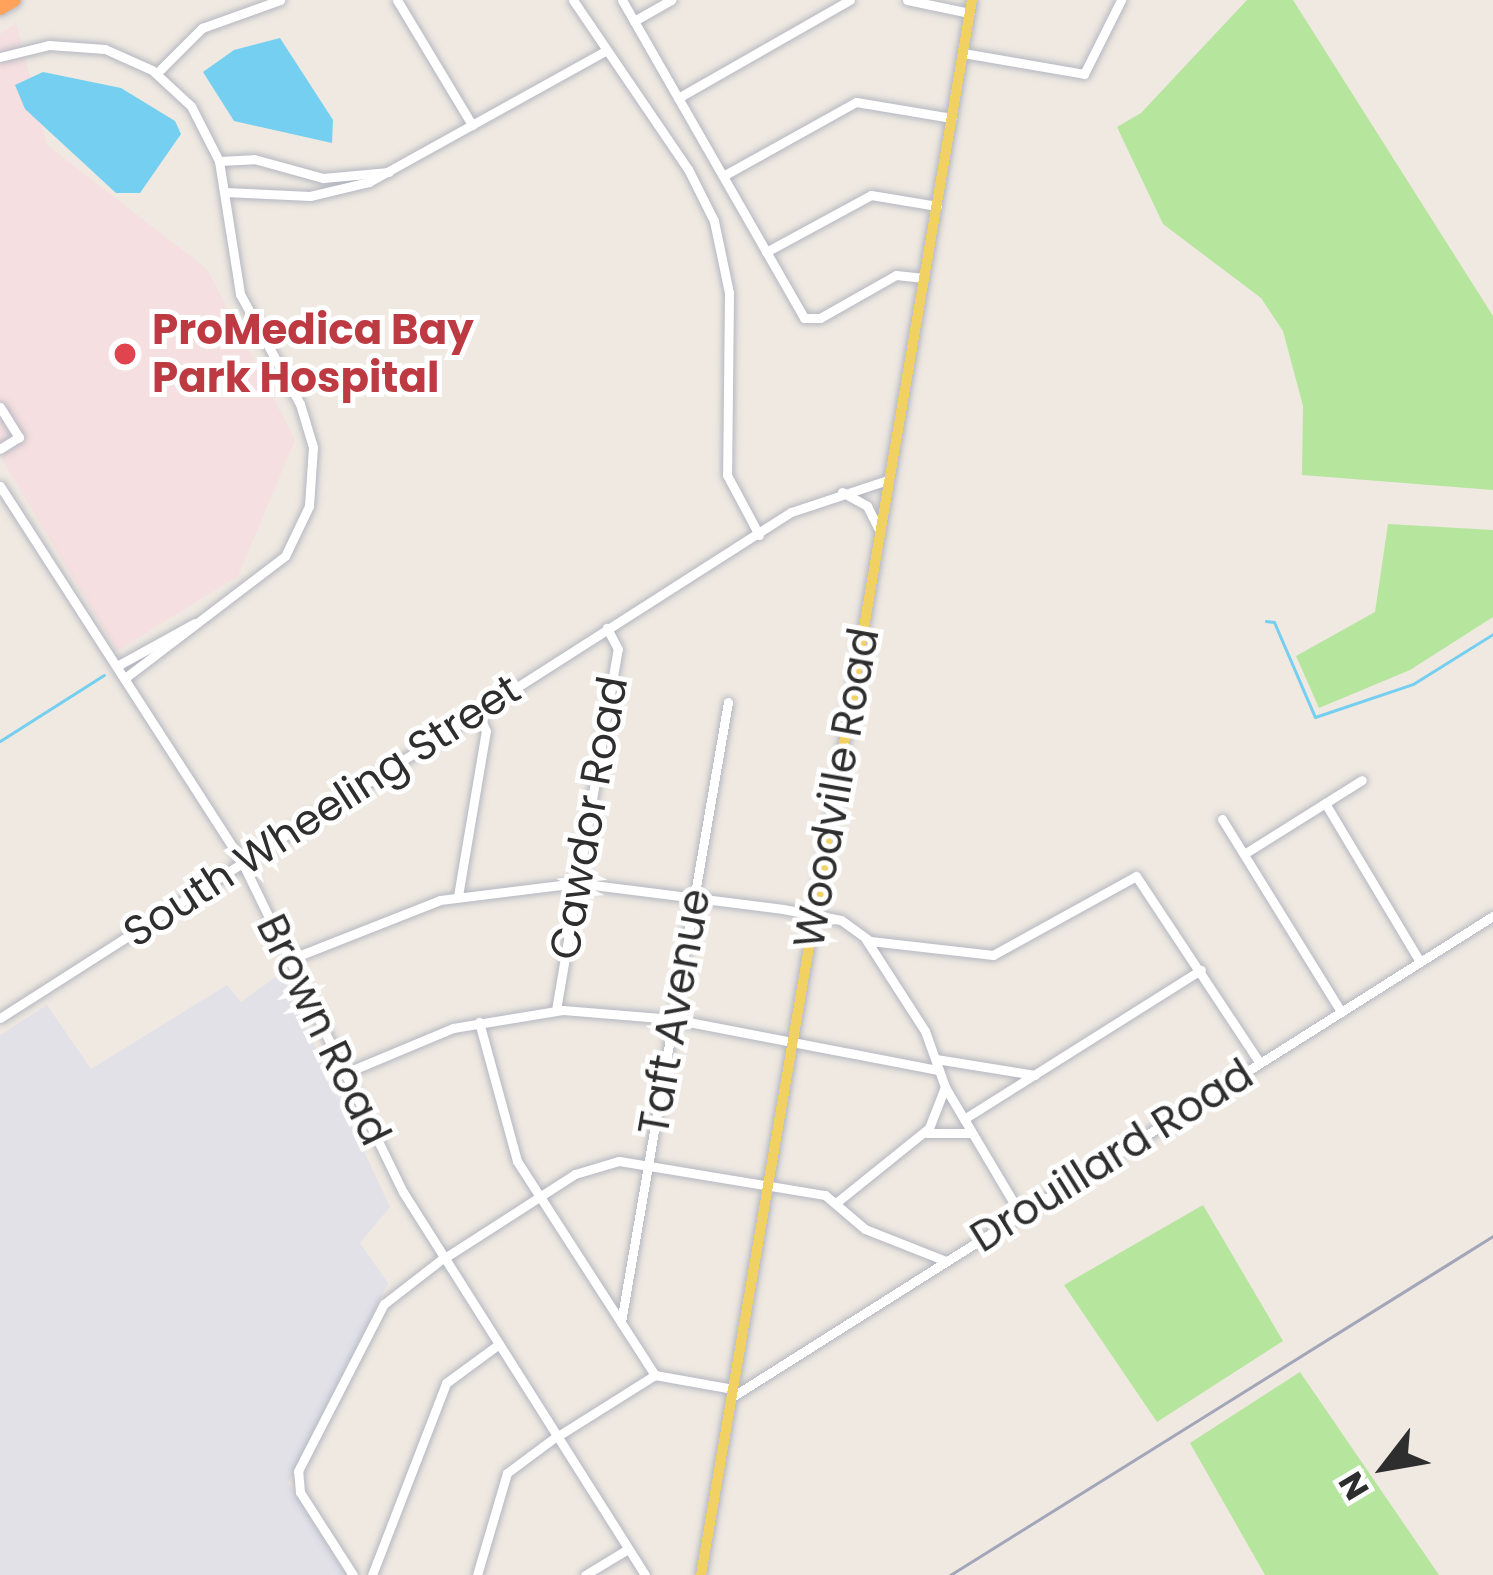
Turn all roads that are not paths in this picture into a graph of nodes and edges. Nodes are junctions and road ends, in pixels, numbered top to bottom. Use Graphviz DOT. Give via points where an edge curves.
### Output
graph roads {
  1 [pos="14,0"];
  2 [pos="280,0"];
  3 [pos="397,0"];
  4 [pos="573,0"];
  5 [pos="622,0"];
  6 [pos="670,0"];
  7 [pos="850,0"];
  8 [pos="907,0"];
  9 [pos="1121,0"];
  10 [pos="971,6"];
  11 [pos="0,8"];
  12 [pos="634,21"];
  13 [pos="604,51"];
  14 [pos="963,52"];
  15 [pos="0,57"];
  16 [pos="157,74"];
  17 [pos="678,98"];
  18 [pos="952,118"];
  19 [pos="472,125"];
  20 [pos="219,161"];
  21 [pos="388,172"];
  22 [pos="723,176"];
  23 [pos="225,192"];
  24 [pos="937,206"];
  25 [pos="766,252"];
  26 [pos="924,278"];
  27 [pos="0,406"];
  28 [pos="0,449"];
  29 [pos="888,480"];
  30 [pos="0,486"];
  31 [pos="836,492"];
  32 [pos="880,532"];
  33 [pos="759,536"];
  34 [pos="200,621"];
  35 [pos="607,628"];
  36 [pos="117,666"];
  37 [pos="125,678"];
  38 [pos="728,703"];
  39 [pos="477,712"];
  40 [pos="1362,780"];
  41 [pos="1325,803"];
  42 [pos="1222,819"];
  43 [pos="1244,854"];
  44 [pos="242,862"];
  45 [pos="578,883"];
  46 [pos="694,894"];
  47 [pos="458,896"];
  48 [pos="814,915"];
  49 [pos="1493,916"];
  50 [pos="866,938"];
  51 [pos="288,960"];
  52 [pos="1420,962"];
  53 [pos="1202,970"];
  54 [pos="556,1010"];
  55 [pos="1341,1012"];
  56 [pos="0,1018"];
  57 [pos="673,1019"];
  58 [pos="479,1022"];
  59 [pos="793,1039"];
  60 [pos="1260,1063"];
  61 [pos="937,1065"];
  62 [pos="343,1074"];
  63 [pos="1035,1075"];
  64 [pos="945,1088"];
  65 [pos="964,1119"];
  66 [pos="922,1134"];
  67 [pos="972,1134"];
  68 [pos="648,1165"];
  69 [pos="768,1185"];
  70 [pos="540,1196"];
  71 [pos="838,1202"];
  72 [pos="1021,1214"];
  73 [pos="443,1258"];
  74 [pos="946,1261"];
  75 [pos="621,1322"];
  76 [pos="499,1344"];
  77 [pos="655,1375"];
  78 [pos="732,1393"];
  79 [pos="558,1436"];
  80 [pos="628,1549"];
  81 [pos="353,1575"];
  82 [pos="372,1575"];
  83 [pos="477,1575"];
  84 [pos="584,1575"];
  85 [pos="645,1575"];
  86 [pos="701,1575"];
  1 -- 11 [label="highway"];
  2 -- 16 [label="street" via="202,28"];
  3 -- 19 [label="street"];
  4 -- 13 [label="street"];
  5 -- 12 [label="street"];
  6 -- 12 [label="street"];
  7 -- 17 [label="street"];
  8 -- 10 [label="street"];
  9 -- 14 [label="street" via="1084,74"];
  10 -- 14 [label="main road, Woodville Road"];
  12 -- 17 [label="street"];
  13 -- 19 [label="street"];
  13 -- 33 [label="street" via="688,169 719,238 730,310 726,469"];
  14 -- 18 [label="main road, Woodville Road"];
  15 -- 16 [label="street" via="74,44 116,52"];
  16 -- 20 [label="street" via="191,106"];
  17 -- 22 [label="street"];
  18 -- 22 [label="street" via="856,102"];
  18 -- 24 [label="main road, Woodville Road"];
  19 -- 21 [label="street"];
  20 -- 21 [label="street" via="254,159 323,178"];
  20 -- 23 [label="street"];
  21 -- 23 [label="street" via="320,195"];
  22 -- 25 [label="street"];
  23 -- 34 [label="street" via="237,288 303,412 314,473 307,514 285,556"];
  24 -- 25 [label="street" via="871,195"];
  24 -- 26 [label="main road, Woodville Road"];
  25 -- 26 [label="street" via="809,320 896,274"];
  26 -- 29 [label="main road, Woodville Road"];
  27 -- 28 [label="street" via="19,436"];
  29 -- 31 [label="street, South Wheeling Street"];
  29 -- 32 [label="main road, Woodville Road"];
  30 -- 36 [label="street, Brown Road"];
  31 -- 32 [label="street" via="863,503"];
  31 -- 33 [label="street, South Wheeling Street"];
  32 -- 48 [label="main road, Woodville Road"];
  33 -- 35 [label="street, South Wheeling Street"];
  34 -- 36 [label="street"];
  34 -- 37 [label="street"];
  35 -- 39 [label="street, South Wheeling Street"];
  35 -- 45 [label="street, Cawdor Road" via="618,649"];
  36 -- 37 [label="street, Brown Road"];
  37 -- 44 [label="street, Brown Road"];
  38 -- 46 [label="street, Taft Avenue"];
  39 -- 44 [label="street, South Wheeling Street"];
  39 -- 47 [label="street" via="486,731"];
  40 -- 41 [label="street"];
  41 -- 43 [label="street"];
  41 -- 52 [label="street"];
  42 -- 43 [label="street"];
  43 -- 55 [label="street"];
  44 -- 51 [label="street, Brown Road"];
  44 -- 56 [label="street, South Wheeling Street"];
  45 -- 46 [label="street"];
  45 -- 47 [label="street"];
  45 -- 54 [label="street, Cawdor Road"];
  46 -- 48 [label="street"];
  46 -- 57 [label="street, Taft Avenue"];
  47 -- 51 [label="street" via="372,921"];
  48 -- 50 [label="street" via="846,922"];
  48 -- 59 [label="main road, Woodville Road"];
  49 -- 52 [label="street, Drouillard Road"];
  50 -- 53 [label="street" via="1006,953 1136,876"];
  50 -- 61 [label="street"];
  51 -- 62 [label="street, Brown Road"];
  52 -- 55 [label="street, Drouillard Road"];
  53 -- 60 [label="street"];
  53 -- 63 [label="street"];
  54 -- 57 [label="street"];
  54 -- 58 [label="street"];
  55 -- 60 [label="street, Drouillard Road"];
  57 -- 59 [label="street"];
  57 -- 68 [label="street, Taft Avenue"];
  58 -- 62 [label="street"];
  58 -- 70 [label="street" via="515,1156"];
  59 -- 61 [label="street"];
  59 -- 69 [label="main road, Woodville Road"];
  60 -- 72 [label="street, Drouillard Road"];
  61 -- 63 [label="street"];
  61 -- 64 [label="street"];
  62 -- 73 [label="street, Brown Road"];
  63 -- 65 [label="street"];
  64 -- 65 [label="street"];
  64 -- 66 [label="street"];
  65 -- 67 [label="street"];
  66 -- 67 [label="street"];
  66 -- 71 [label="street"];
  67 -- 72 [label="street"];
  68 -- 69 [label="street"];
  68 -- 70 [label="street" via="595,1165"];
  68 -- 75 [label="street, Taft Avenue"];
  69 -- 71 [label="street"];
  69 -- 78 [label="main road, Woodville Road"];
  70 -- 73 [label="street"];
  70 -- 75 [label="street"];
  71 -- 74 [label="street" via="871,1232"];
  72 -- 74 [label="street, Drouillard Road"];
  73 -- 76 [label="street, Brown Road"];
  73 -- 81 [label="street" via="384,1304 296,1480"];
  74 -- 78 [label="street, Drouillard Road"];
  75 -- 77 [label="street"];
  76 -- 79 [label="street, Brown Road"];
  76 -- 82 [label="street" via="446,1383"];
  77 -- 78 [label="street"];
  77 -- 79 [label="street"];
  78 -- 86 [label="main road, Woodville Road"];
  79 -- 80 [label="street, Brown Road"];
  79 -- 83 [label="street" via="507,1473"];
  80 -- 84 [label="street"];
  80 -- 85 [label="street, Brown Road"];
}
